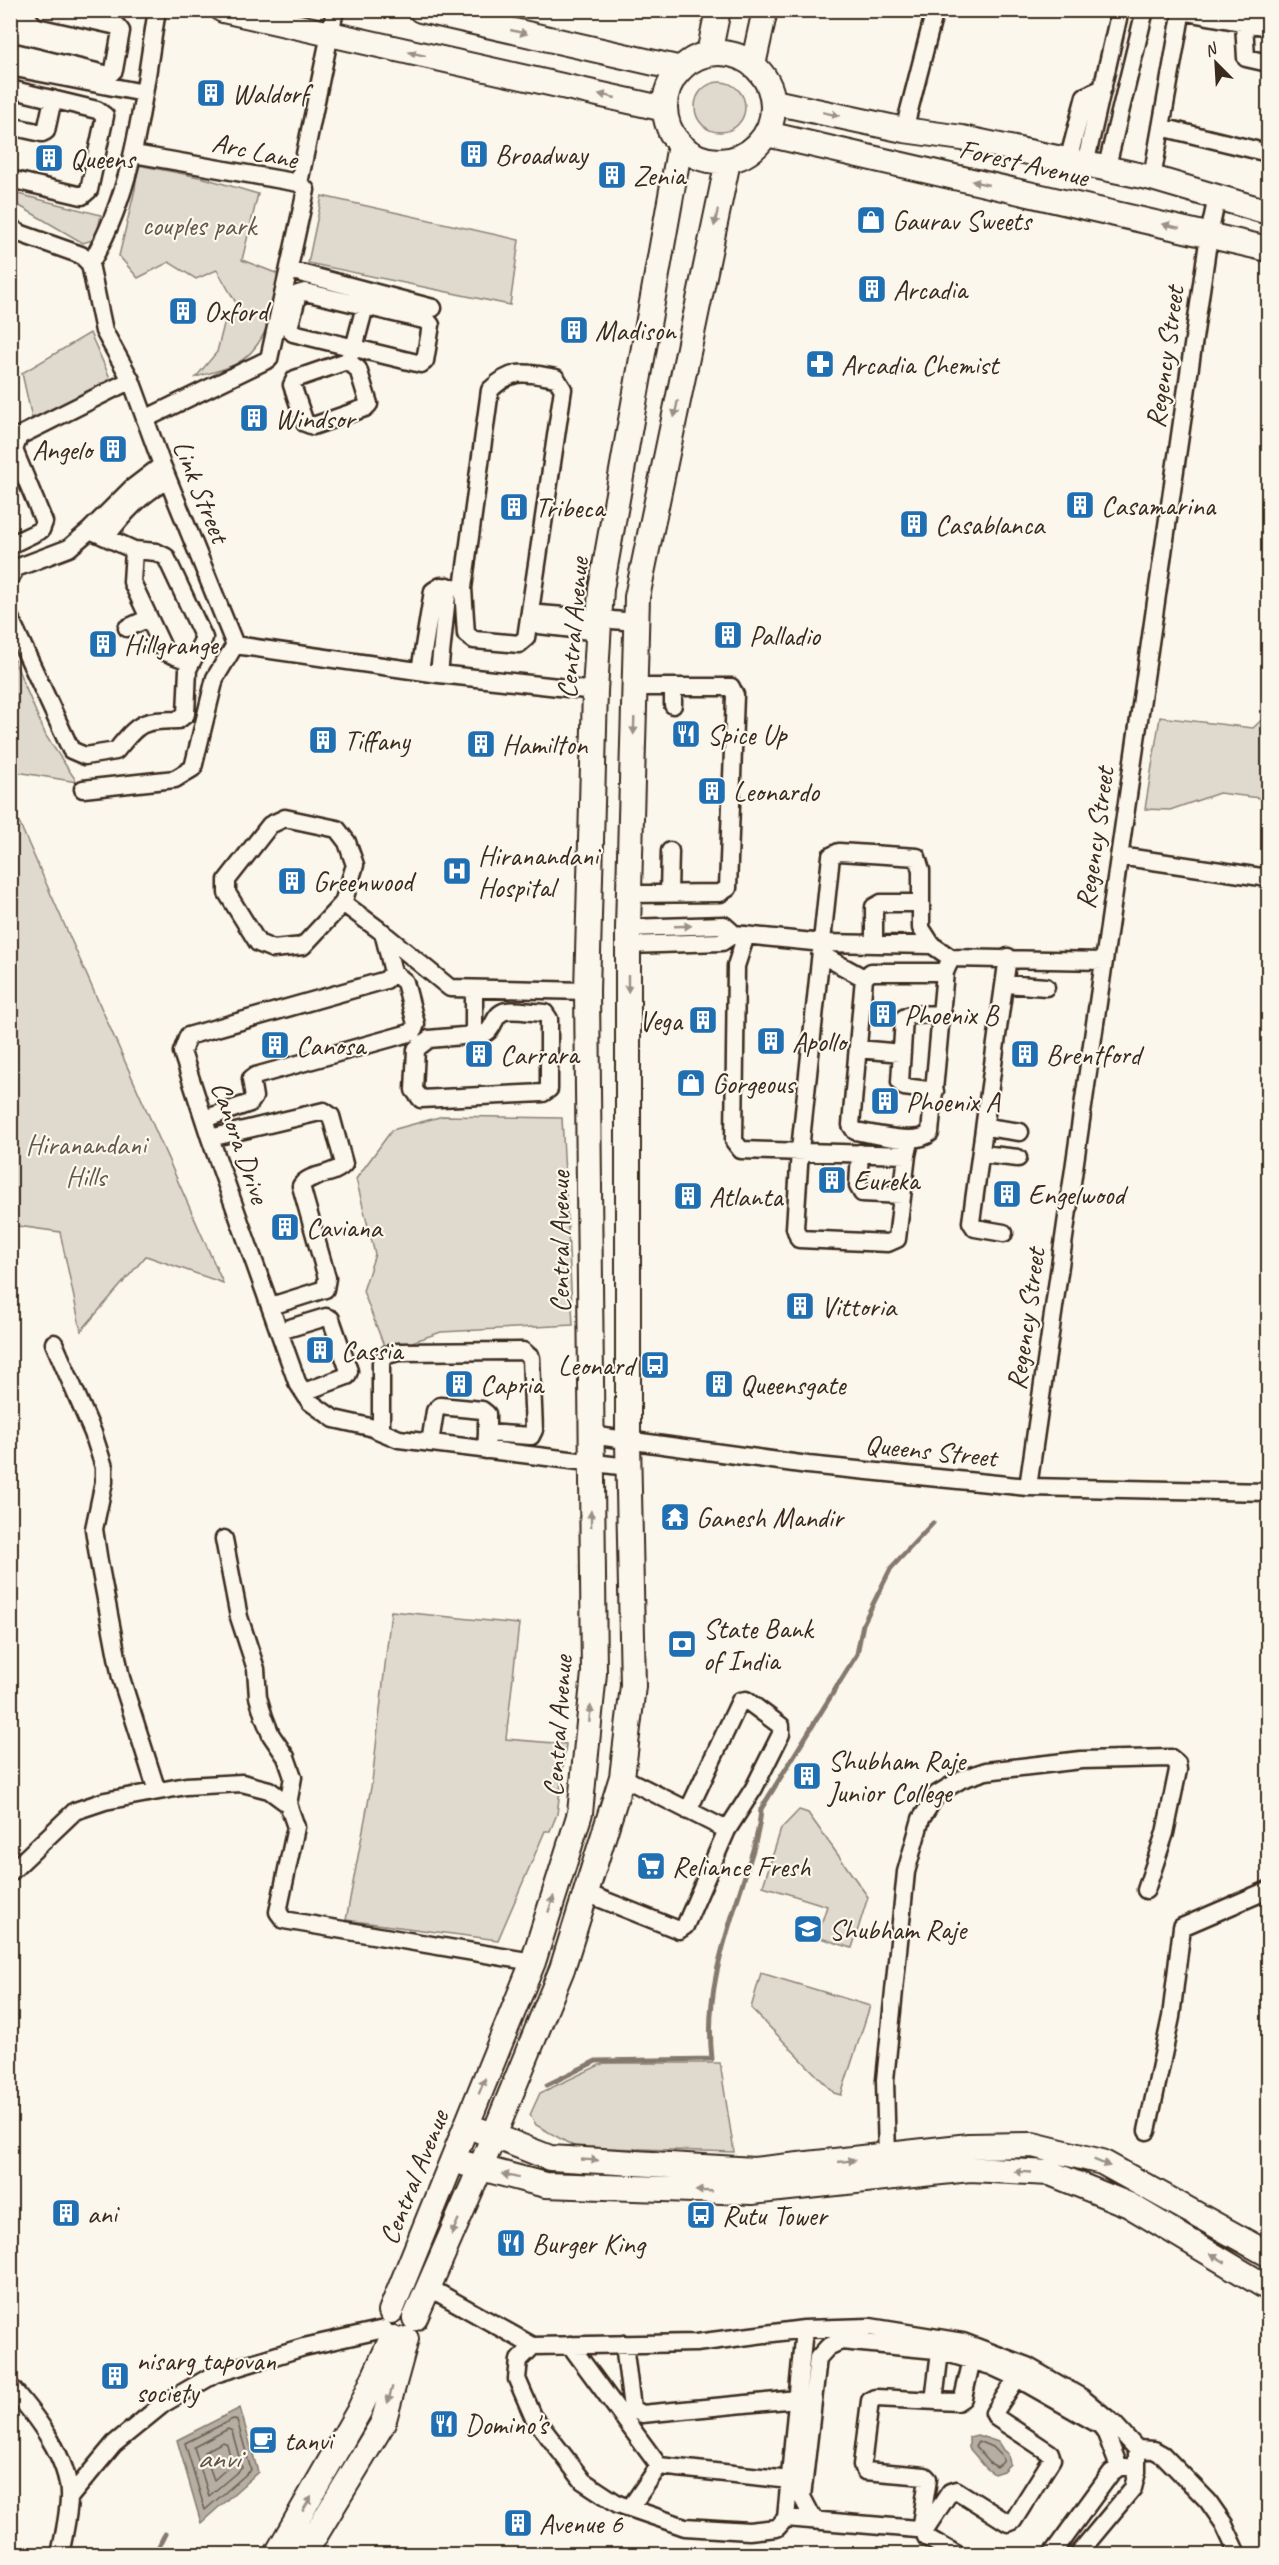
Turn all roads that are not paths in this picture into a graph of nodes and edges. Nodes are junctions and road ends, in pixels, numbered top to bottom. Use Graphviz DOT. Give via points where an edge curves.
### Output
graph roads {
  1 [pos="45,10"];
  2 [pos="158,10"];
  3 [pos="223,10"];
  4 [pos="335,10"];
  5 [pos="421,10"];
  6 [pos="718,10"];
  7 [pos="765,10"];
  8 [pos="935,10"];
  9 [pos="1120,10"];
  10 [pos="1145,10"];
  11 [pos="463,15"];
  12 [pos="1244,22"];
  13 [pos="1269,27"];
  14 [pos="330,34"];
  15 [pos="10,51"];
  16 [pos="709,54"];
  17 [pos="1269,63"];
  18 [pos="20,64"];
  19 [pos="753,65"];
  20 [pos="681,69"];
  21 [pos="14,90"];
  22 [pos="144,93"];
  23 [pos="53,99"];
  24 [pos="774,102"];
  25 [pos="665,109"];
  26 [pos="10,126"];
  27 [pos="1161,127"];
  28 [pos="904,130"];
  29 [pos="767,134"];
  30 [pos="962,138"];
  31 [pos="680,145"];
  32 [pos="1269,153"];
  33 [pos="134,154"];
  34 [pos="728,161"];
  35 [pos="1086,165"];
  36 [pos="951,176"];
  37 [pos="1152,178"];
  38 [pos="10,179"];
  39 [pos="299,183"];
  40 [pos="1217,197"];
  41 [pos="1269,212"];
  42 [pos="10,227"];
  43 [pos="1209,235"];
  44 [pos="1269,249"];
  45 [pos="90,264"];
  46 [pos="289,270"];
  47 [pos="367,299"];
  48 [pos="433,308"];
  49 [pos="350,355"];
  50 [pos="131,380"];
  51 [pos="145,419"];
  52 [pos="14,442"];
  53 [pos="165,473"];
  54 [pos="90,530"];
  55 [pos="106,537"];
  56 [pos="10,544"];
  57 [pos="134,550"];
  58 [pos="10,578"];
  59 [pos="456,587"];
  60 [pos="10,618"];
  61 [pos="149,618"];
  62 [pos="540,620"];
  63 [pos="636,622"];
  64 [pos="599,625"];
  65 [pos="127,628"];
  66 [pos="235,645"];
  67 [pos="191,662"];
  68 [pos="420,671"];
  69 [pos="439,674"];
  70 [pos="635,687"];
  71 [pos="673,687"];
  72 [pos="596,691"];
  73 [pos="673,705"];
  74 [pos="83,789"];
  75 [pos="670,851"];
  76 [pos="1119,856"];
  77 [pos="1269,878"];
  78 [pos="669,893"];
  79 [pos="629,894"];
  80 [pos="343,903"];
  81 [pos="921,903"];
  82 [pos="383,932"];
  83 [pos="740,934"];
  84 [pos="628,937"];
  85 [pos="874,944"];
  86 [pos="932,945"];
  87 [pos="822,949"];
  88 [pos="1008,957"];
  89 [pos="1104,961"];
  90 [pos="948,965"];
  91 [pos="393,972"];
  92 [pos="864,978"];
  93 [pos="1005,984"];
  94 [pos="1046,987"];
  95 [pos="474,990"];
  96 [pos="588,991"];
  97 [pos="943,1014"];
  98 [pos="474,1035"];
  99 [pos="858,1049"];
  100 [pos="902,1053"];
  101 [pos="935,1091"];
  102 [pos="204,1119"];
  103 [pos="986,1127"];
  104 [pos="1020,1132"];
  105 [pos="210,1138"];
  106 [pos="908,1147"];
  107 [pos="800,1150"];
  108 [pos="860,1153"];
  109 [pos="982,1154"];
  110 [pos="1018,1158"];
  111 [pos="902,1195"];
  112 [pos="1004,1233"];
  113 [pos="271,1306"];
  114 [pos="280,1331"];
  115 [pos="54,1343"];
  116 [pos="304,1392"];
  117 [pos="381,1431"];
  118 [pos="590,1435"];
  119 [pos="487,1442"];
  120 [pos="628,1442"];
  121 [pos="430,1443"];
  122 [pos="591,1464"];
  123 [pos="628,1467"];
  124 [pos="1028,1487"];
  125 [pos="1269,1492"];
  126 [pos="224,1539"];
  127 [pos="622,1777"];
  128 [pos="157,1791"];
  129 [pos="288,1804"];
  130 [pos="688,1811"];
  131 [pos="727,1830"];
  132 [pos="10,1873"];
  133 [pos="1146,1890"];
  134 [pos="1269,1890"];
  135 [pos="586,1893"];
  136 [pos="533,1962"];
  137 [pos="466,2126"];
  138 [pos="1147,2131"];
  139 [pos="494,2135"];
  140 [pos="886,2157"];
  141 [pos="452,2160"];
  142 [pos="1054,2162"];
  143 [pos="480,2169"];
  144 [pos="808,2176"];
  145 [pos="1269,2254"];
  146 [pos="428,2287"];
  147 [pos="1269,2288"];
  148 [pos="398,2327"];
  149 [pos="804,2329"];
  150 [pos="624,2344"];
  151 [pos="570,2345"];
  152 [pos="533,2346"];
  153 [pos="940,2351"];
  154 [pos="973,2353"];
  155 [pos="1017,2378"];
  156 [pos="10,2386"];
  157 [pos="797,2399"];
  158 [pos="934,2401"];
  159 [pos="1137,2449"];
  160 [pos="659,2466"];
  161 [pos="1119,2467"];
  162 [pos="1137,2467"];
  163 [pos="790,2480"];
  164 [pos="69,2498"];
  165 [pos="630,2508"];
  166 [pos="786,2518"];
  167 [pos="814,2520"];
  168 [pos="60,2554"];
  169 [pos="277,2554"];
  170 [pos="304,2554"];
  171 [pos="956,2554"];
  172 [pos="1052,2554"];
  173 [pos="1078,2554"];
  174 [pos="1238,2554"];
  1 -- 18 [label="street" via="117,26 121,30 114,70 109,75"];
  2 -- 22 [label="street"];
  3 -- 14 [label="main road"];
  4 -- 14 [label="street"];
  5 -- 11 [label="main road"];
  6 -- 16 [label="main road"];
  7 -- 19 [label="main road"];
  8 -- 28 [label="street"];
  9 -- 35 [label="street" via="1103,88 1085,96"];
  10 -- 35 [label="street"];
  11 -- 20 [label="main road, one-way"];
  12 -- 13 [label="street"];
  12 -- 17 [label="street" via="1246,58"];
  12 -- 27 [label="street" via="1185,12 1181,15"];
  25 -- 14 [label="main road, one-way"];
  14 -- 39 [label="street"];
  15 -- 18 [label="street"];
  16 -- 19 [label="main road" via="732,54"];
  16 -- 20 [label="main road"];
  18 -- 21 [label="street"];
  18 -- 22 [label="street"];
  19 -- 24 [label="main road" via="767,81"];
  20 -- 25 [label="main road" via="666,94"];
  21 -- 23 [label="street"];
  22 -- 33 [label="street"];
  23 -- 26 [label="street" via="46,131"];
  23 -- 38 [label="street" via="97,110 105,116 89,190 82,196"];
  24 -- 28 [label="main road, Forest Avenue, one-way"];
  24 -- 29 [label="main road"];
  25 -- 31 [label="main road" via="670,132"];
  27 -- 32 [label="street"];
  27 -- 37 [label="street"];
  28 -- 30 [label="main road, Forest Avenue"];
  29 -- 34 [label="main road" via="750,152"];
  29 -- 36 [label="main road, Forest Avenue"];
  30 -- 35 [label="main road, Forest Avenue"];
  30 -- 36 [label="main road"];
  31 -- 34 [label="main road" via="702,159"];
  31 -- 64 [label="main road, Central Avenue" via="601,589"];
  33 -- 39 [label="street, Arc Lane"];
  33 -- 45 [label="street" via="106,237"];
  34 -- 63 [label="main road, Central Avenue, one-way" via="637,597"];
  35 -- 37 [label="main road, Forest Avenue"];
  43 -- 36 [label="main road, Forest Avenue, one-way"];
  37 -- 40 [label="main road, Forest Avenue"];
  39 -- 46 [label="street, Arc Lane" via="306,190"];
  40 -- 41 [label="main road, Forest Avenue"];
  40 -- 43 [label="street, Regency Street"];
  42 -- 45 [label="street" via="81,255"];
  43 -- 44 [label="main road, Forest Avenue"];
  43 -- 76 [label="street, Regency Street"];
  45 -- 50 [label="street, Link Street" via="104,331"];
  46 -- 47 [label="street"];
  46 -- 51 [label="street, Arc Lane" via="269,359"];
  47 -- 48 [label="street"];
  47 -- 49 [label="street"];
  47 -- 49 [label="street" via="298,294 289,328 293,333"];
  47 -- 49 [label="street" via="428,321 431,325 425,361 421,364"];
  49 -- 49 [label="street" via="295,379 291,385 305,423 313,426 369,404"];
  50 -- 51 [label="street, Link Street"];
  50 -- 52 [label="street"];
  51 -- 53 [label="street, Link Street"];
  52 -- 56 [label="street" via="44,522 41,530"];
  53 -- 54 [label="street" via="132,488"];
  53 -- 55 [label="street" via="128,508"];
  53 -- 66 [label="street, Link Street"];
  54 -- 55 [label="street"];
  54 -- 58 [label="street" via="69,548 16,568"];
  55 -- 57 [label="street"];
  57 -- 61 [label="street" via="132,582"];
  57 -- 67 [label="street" via="166,557 204,638"];
  59 -- 59 [label="street" via="490,390 512,374 522,372 556,378 563,389 526,638 519,644 474,640 466,634"];
  59 -- 68 [label="street" via="441,586 433,591"];
  59 -- 69 [label="street"];
  60 -- 67 [label="street" via="71,750 86,756 116,750 147,721 178,720 186,714"];
  61 -- 65 [label="street"];
  61 -- 67 [label="street" via="165,652"];
  62 -- 64 [label="street"];
  63 -- 64 [label="street"];
  63 -- 70 [label="main road, Central Avenue"];
  64 -- 72 [label="main road, Central Avenue"];
  66 -- 68 [label="street"];
  66 -- 74 [label="street" via="215,678 193,768 175,779"];
  68 -- 69 [label="street"];
  69 -- 72 [label="street"];
  70 -- 71 [label="street"];
  70 -- 79 [label="main road, Central Avenue, one-way"];
  71 -- 73 [label="street"];
  71 -- 78 [label="street" via="731,687 735,695 728,888 720,892"];
  72 -- 96 [label="main road, Central Avenue"];
  75 -- 78 [label="street"];
  76 -- 77 [label="street"];
  76 -- 89 [label="street, Regency Street"];
  78 -- 79 [label="street"];
  79 -- 84 [label="main road, Central Avenue"];
  80 -- 80 [label="street" via="303,946 273,949 258,943 227,893 227,880 270,825 285,818 337,829 347,842 355,866"];
  80 -- 82 [label="street"];
  81 -- 85 [label="street" via="881,903 874,908"];
  81 -- 86 [label="street" via="921,928"];
  81 -- 87 [label="street" via="917,857 839,852 831,856"];
  82 -- 91 [label="street"];
  82 -- 95 [label="street" via="450,988"];
  83 -- 84 [label="street" via="724,925"];
  83 -- 87 [label="street"];
  83 -- 107 [label="street" via="736,966 734,1141 741,1150"];
  84 -- 120 [label="main road, Central Avenue, one-way"];
  85 -- 86 [label="street"];
  85 -- 87 [label="street"];
  86 -- 90 [label="street"];
  87 -- 92 [label="street"];
  87 -- 107 [label="street"];
  88 -- 89 [label="street"];
  88 -- 90 [label="street"];
  88 -- 93 [label="street"];
  89 -- 124 [label="street, Regency Street"];
  90 -- 92 [label="street" via="871,972"];
  90 -- 97 [label="street"];
  91 -- 102 [label="street, Canora Drive" via="386,980 188,1036 182,1052"];
  91 -- 102 [label="street" via="405,982 416,1024 413,1032 255,1076 251,1079 254,1097 250,1103"];
  92 -- 99 [label="street"];
  93 -- 94 [label="street"];
  93 -- 103 [label="street"];
  95 -- 96 [label="street"];
  95 -- 98 [label="street"];
  96 -- 118 [label="main road, Central Avenue"];
  97 -- 100 [label="street" via="904,1018"];
  97 -- 101 [label="street"];
  98 -- 98 [label="street" via="429,1039 416,1049 414,1090 421,1099 543,1093 549,1089 549,1019 545,1013 506,1011 498,1016 489,1032"];
  99 -- 100 [label="street"];
  99 -- 106 [label="street" via="851,1125 855,1131"];
  100 -- 101 [label="street" via="900,1082 904,1088"];
  101 -- 106 [label="street" via="930,1132"];
  102 -- 105 [label="street, Canora Drive"];
  103 -- 104 [label="street"];
  103 -- 109 [label="street"];
  105 -- 113 [label="street, Canora Drive"];
  105 -- 113 [label="street" via="324,1111 332,1116 344,1164 304,1181 301,1186 327,1278 325,1289"];
  106 -- 108 [label="street"];
  106 -- 111 [label="street"];
  107 -- 108 [label="street"];
  107 -- 111 [label="street" via="795,1228 799,1239 888,1243 897,1239"];
  108 -- 111 [label="street" via="858,1186 862,1193"];
  109 -- 110 [label="street"];
  109 -- 112 [label="street" via="971,1222 975,1228"];
  113 -- 114 [label="street, Canora Drive"];
  114 -- 116 [label="street, Canora Drive"];
  114 -- 116 [label="street" via="326,1317 331,1319 347,1376"];
  115 -- 128 [label="street" via="104,1467 94,1529 99,1562 121,1678"];
  116 -- 117 [label="street, Canora Drive" via="310,1402 334,1419"];
  117 -- 119 [label="street" via="381,1362 387,1355 523,1351 531,1358 534,1430 531,1436"];
  117 -- 121 [label="street, Canora Drive" via="399,1439"];
  118 -- 120 [label="street, Queens Street"];
  118 -- 122 [label="main road, Central Avenue"];
  119 -- 121 [label="street, Canora Drive"];
  119 -- 121 [label="street" via="487,1414 482,1410 440,1406 435,1411"];
  119 -- 122 [label="street, Canora Drive"];
  120 -- 123 [label="main road, Central Avenue"];
  120 -- 124 [label="street, Queens Street"];
  122 -- 123 [label="street, Canora Drive"];
  136 -- 122 [label="main road, Central Avenue, one-way" via="580,1813 594,1672"];
  123 -- 127 [label="main road, Central Avenue" via="633,1686"];
  124 -- 125 [label="street, Queens Street"];
  126 -- 129 [label="street" via="239,1617 256,1669 258,1697 271,1735 286,1757 293,1777"];
  127 -- 130 [label="street"];
  127 -- 135 [label="main road, Central Avenue"];
  128 -- 129 [label="street" via="242,1783 269,1790"];
  128 -- 132 [label="street" via="75,1811"];
  129 -- 136 [label="street" via="296,1827 278,1912 284,1920"];
  130 -- 131 [label="street"];
  130 -- 131 [label="street" via="740,1701 746,1700 781,1726 781,1734"];
  131 -- 135 [label="street" via="685,1926 679,1930"];
  133 -- 140 [label="street" via="1178,1770 1172,1758 1081,1760 986,1771 962,1779 938,1794 921,1819 906,1872 885,2080"];
  134 -- 138 [label="street" via="1182,1927 1171,2017"];
  135 -- 139 [label="main road, Central Avenue" via="562,1969"];
  137 -- 136 [label="main road, Central Avenue, one-way"];
  137 -- 139 [label="main road"];
  137 -- 141 [label="main road, Central Avenue"];
  139 -- 143 [label="main road, Central Avenue"];
  139 -- 144 [label="main road, one-way" via="550,2158"];
  140 -- 142 [label="main road" via="969,2146 1033,2145"];
  144 -- 140 [label="main road, one-way"];
  141 -- 143 [label="main road"];
  141 -- 148 [label="main road, Central Avenue"];
  142 -- 144 [label="main road, one-way"];
  142 -- 145 [label="main road, one-way" via="1102,2162"];
  147 -- 142 [label="main road, one-way"];
  144 -- 143 [label="main road, one-way" via="753,2192 545,2185"];
  143 -- 146 [label="main road, Central Avenue, one-way"];
  146 -- 148 [label="main road, Central Avenue"];
  146 -- 152 [label="street"];
  148 -- 164 [label="street" via="304,2347 215,2374 163,2404 114,2444"];
  169 -- 148 [label="main road, Central Avenue, one-way" via="359,2411"];
  148 -- 170 [label="main road, Central Avenue, one-way" via="383,2423"];
  149 -- 150 [label="street" via="696,2343"];
  149 -- 154 [label="street" via="870,2326 963,2342"];
  149 -- 157 [label="street"];
  150 -- 151 [label="street"];
  150 -- 157 [label="street" via="632,2408 642,2414"];
  151 -- 152 [label="street"];
  151 -- 160 [label="street"];
  152 -- 165 [label="street" via="519,2360 517,2379 533,2416 583,2481"];
  153 -- 154 [label="street"];
  153 -- 158 [label="street"];
  153 -- 167 [label="street" via="841,2341 818,2358 802,2496"];
  154 -- 155 [label="street"];
  154 -- 158 [label="street" via="963,2398 957,2402"];
  154 -- 159 [label="street" via="1027,2366 1081,2397"];
  155 -- 161 [label="street" via="1100,2424"];
  155 -- 171 [label="street" via="994,2414 1050,2453 1052,2459 1008,2523 956,2490 950,2492 924,2532"];
  156 -- 164 [label="street" via="40,2422 67,2475"];
  157 -- 163 [label="street"];
  158 -- 167 [label="street" via="870,2401 862,2465 865,2471 925,2476 928,2480 917,2529"];
  159 -- 162 [label="street"];
  159 -- 174 [label="street" via="1163,2455 1208,2501"];
  160 -- 163 [label="street"];
  160 -- 165 [label="street"];
  161 -- 162 [label="street"];
  161 -- 172 [label="street"];
  162 -- 173 [label="street" via="1133,2488"];
  163 -- 166 [label="street"];
  164 -- 168 [label="street"];
  165 -- 166 [label="street" via="685,2527 749,2532 777,2528"];
  166 -- 167 [label="street"];
}
